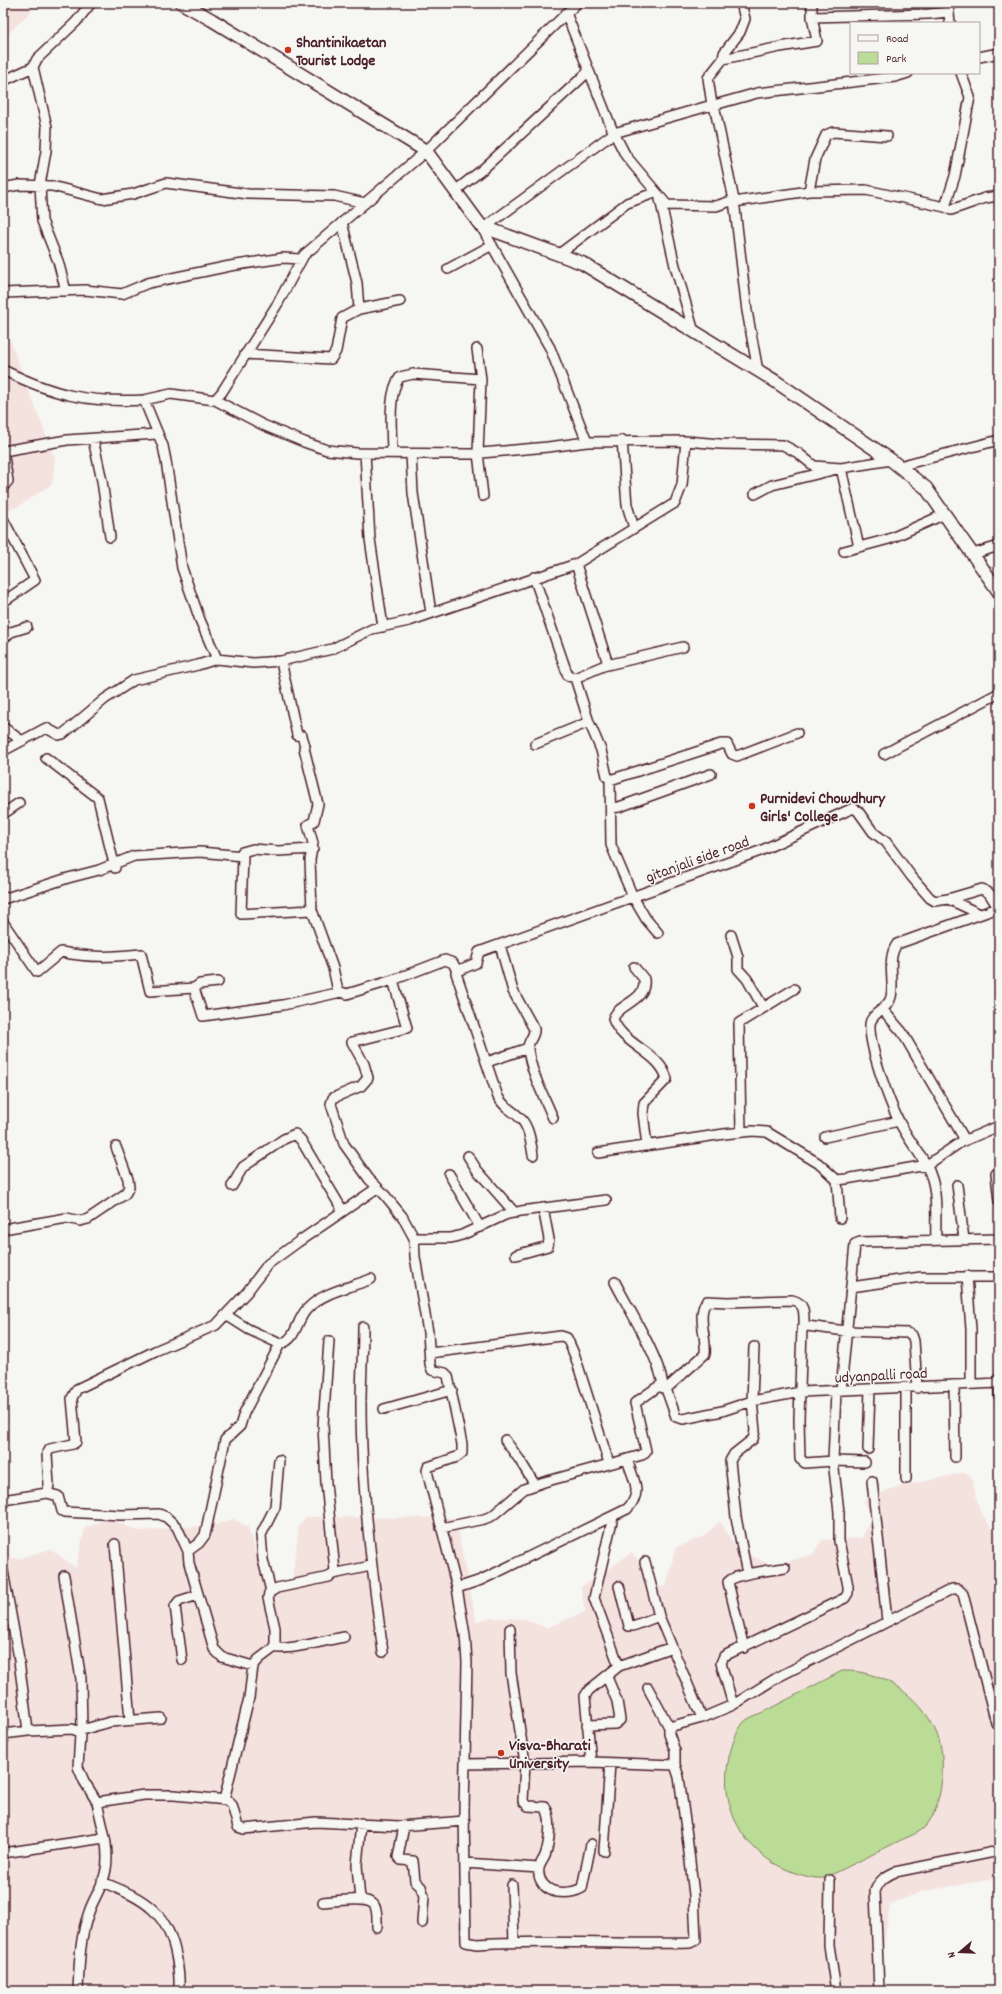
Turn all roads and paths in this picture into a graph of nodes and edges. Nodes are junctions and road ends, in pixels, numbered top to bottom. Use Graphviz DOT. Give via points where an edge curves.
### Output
graph roads {
  1 [pos="91,3"];
  2 [pos="182,3"];
  3 [pos="577,3"];
  4 [pos="741,3"];
  5 [pos="812,3"];
  6 [pos="948,7"];
  7 [pos="566,13"];
  8 [pos="812,17"];
  9 [pos="950,22"];
  10 [pos="999,53"];
  11 [pos="980,57"];
  12 [pos="723,59"];
  13 [pos="33,67"];
  14 [pos="590,71"];
  15 [pos="904,74"];
  16 [pos="961,74"];
  17 [pos="3,81"];
  18 [pos="614,133"];
  19 [pos="887,136"];
  20 [pos="426,151"];
  21 [pos="40,185"];
  22 [pos="3,188"];
  23 [pos="455,191"];
  24 [pos="809,191"];
  25 [pos="657,196"];
  26 [pos="999,196"];
  27 [pos="734,201"];
  28 [pos="365,203"];
  29 [pos="945,207"];
  30 [pos="342,222"];
  31 [pos="483,227"];
  32 [pos="492,245"];
  33 [pos="559,254"];
  34 [pos="301,259"];
  35 [pos="448,269"];
  36 [pos="66,291"];
  37 [pos="3,294"];
  38 [pos="400,301"];
  39 [pos="359,309"];
  40 [pos="694,332"];
  41 [pos="477,349"];
  42 [pos="245,354"];
  43 [pos="3,370"];
  44 [pos="758,371"];
  45 [pos="481,380"];
  46 [pos="144,400"];
  47 [pos="214,400"];
  48 [pos="157,434"];
  49 [pos="93,439"];
  50 [pos="622,440"];
  51 [pos="999,440"];
  52 [pos="686,441"];
  53 [pos="587,442"];
  54 [pos="3,451"];
  55 [pos="365,453"];
  56 [pos="392,453"];
  57 [pos="478,453"];
  58 [pos="411,454"];
  59 [pos="895,463"];
  60 [pos="841,468"];
  61 [pos="3,487"];
  62 [pos="755,494"];
  63 [pos="482,496"];
  64 [pos="945,514"];
  65 [pos="3,519"];
  66 [pos="634,528"];
  67 [pos="110,537"];
  68 [pos="999,546"];
  69 [pos="859,547"];
  70 [pos="844,551"];
  71 [pos="973,554"];
  72 [pos="576,564"];
  73 [pos="534,577"];
  74 [pos="999,592"];
  75 [pos="3,602"];
  76 [pos="431,613"];
  77 [pos="27,627"];
  78 [pos="383,627"];
  79 [pos="3,640"];
  80 [pos="683,647"];
  81 [pos="217,659"];
  82 [pos="281,661"];
  83 [pos="608,664"];
  84 [pos="575,678"];
  85 [pos="999,693"];
  86 [pos="589,722"];
  87 [pos="3,728"];
  88 [pos="797,733"];
  89 [pos="22,741"];
  90 [pos="535,744"];
  91 [pos="3,751"];
  92 [pos="884,754"];
  93 [pos="46,758"];
  94 [pos="711,774"];
  95 [pos="610,780"];
  96 [pos="19,803"];
  97 [pos="611,808"];
  98 [pos="3,814"];
  99 [pos="313,849"];
  100 [pos="243,856"];
  101 [pos="114,866"];
  102 [pos="633,896"];
  103 [pos="3,899"];
  104 [pos="948,899"];
  105 [pos="998,908"];
  106 [pos="312,910"];
  107 [pos="980,914"];
  108 [pos="3,922"];
  109 [pos="658,932"];
  110 [pos="730,935"];
  111 [pos="500,945"];
  112 [pos="634,967"];
  113 [pos="457,971"];
  114 [pos="393,980"];
  115 [pos="218,982"];
  116 [pos="194,988"];
  117 [pos="794,990"];
  118 [pos="341,992"];
  119 [pos="763,1007"];
  120 [pos="883,1010"];
  121 [pos="528,1048"];
  122 [pos="487,1062"];
  123 [pos="553,1118"];
  124 [pos="898,1121"];
  125 [pos="999,1126"];
  126 [pos="741,1132"];
  127 [pos="825,1137"];
  128 [pos="965,1140"];
  129 [pos="647,1146"];
  130 [pos="116,1147"];
  131 [pos="598,1153"];
  132 [pos="534,1155"];
  133 [pos="468,1156"];
  134 [pos="926,1165"];
  135 [pos="999,1170"];
  136 [pos="449,1174"];
  137 [pos="836,1180"];
  138 [pos="232,1186"];
  139 [pos="957,1186"];
  140 [pos="377,1188"];
  141 [pos="606,1200"];
  142 [pos="999,1202"];
  143 [pos="543,1208"];
  144 [pos="343,1211"];
  145 [pos="515,1213"];
  146 [pos="840,1218"];
  147 [pos="480,1227"];
  148 [pos="3,1229"];
  149 [pos="414,1238"];
  150 [pos="964,1239"];
  151 [pos="999,1239"];
  152 [pos="936,1240"];
  153 [pos="516,1255"];
  154 [pos="967,1276"];
  155 [pos="999,1277"];
  156 [pos="371,1279"];
  157 [pos="615,1282"];
  158 [pos="851,1287"];
  159 [pos="226,1315"];
  160 [pos="363,1327"];
  161 [pos="804,1327"];
  162 [pos="846,1331"];
  163 [pos="329,1341"];
  164 [pos="280,1344"];
  165 [pos="754,1347"];
  166 [pos="430,1353"];
  167 [pos="999,1377"];
  168 [pos="999,1383"];
  169 [pos="971,1384"];
  170 [pos="954,1385"];
  171 [pos="664,1388"];
  172 [pos="906,1388"];
  173 [pos="917,1388"];
  174 [pos="870,1389"];
  175 [pos="452,1390"];
  176 [pos="838,1390"];
  177 [pos="801,1392"];
  178 [pos="999,1396"];
  179 [pos="752,1401"];
  180 [pos="384,1409"];
  181 [pos="505,1440"];
  182 [pos="868,1449"];
  183 [pos="955,1457"];
  184 [pos="627,1459"];
  185 [pos="279,1460"];
  186 [pos="833,1462"];
  187 [pos="865,1462"];
  188 [pos="609,1463"];
  189 [pos="906,1480"];
  190 [pos="872,1482"];
  191 [pos="535,1485"];
  192 [pos="47,1493"];
  193 [pos="3,1500"];
  194 [pos="613,1517"];
  195 [pos="441,1528"];
  196 [pos="115,1544"];
  197 [pos="188,1551"];
  198 [pos="645,1562"];
  199 [pos="371,1566"];
  200 [pos="785,1568"];
  201 [pos="3,1571"];
  202 [pos="333,1574"];
  203 [pos="747,1574"];
  204 [pos="64,1576"];
  205 [pos="619,1586"];
  206 [pos="456,1588"];
  207 [pos="271,1591"];
  208 [pos="198,1595"];
  209 [pos="659,1616"];
  210 [pos="887,1621"];
  211 [pos="510,1629"];
  212 [pos="344,1637"];
  213 [pos="275,1647"];
  214 [pos="672,1647"];
  215 [pos="744,1648"];
  216 [pos="384,1652"];
  217 [pos="182,1660"];
  218 [pos="253,1666"];
  219 [pos="619,1666"];
  220 [pos="607,1677"];
  221 [pos="648,1688"];
  222 [pos="733,1705"];
  223 [pos="161,1718"];
  224 [pos="702,1718"];
  225 [pos="130,1720"];
  226 [pos="586,1725"];
  227 [pos="998,1725"];
  228 [pos="669,1728"];
  229 [pos="80,1730"];
  230 [pos="28,1731"];
  231 [pos="3,1734"];
  232 [pos="591,1762"];
  233 [pos="525,1763"];
  234 [pos="610,1763"];
  235 [pos="466,1764"];
  236 [pos="675,1765"];
  237 [pos="224,1800"];
  238 [pos="97,1802"];
  239 [pos="465,1821"];
  240 [pos="361,1823"];
  241 [pos="404,1826"];
  242 [pos="104,1838"];
  243 [pos="591,1844"];
  244 [pos="604,1850"];
  245 [pos="999,1852"];
  246 [pos="3,1853"];
  247 [pos="465,1863"];
  248 [pos="539,1868"];
  249 [pos="830,1880"];
  250 [pos="102,1882"];
  251 [pos="512,1885"];
  252 [pos="360,1900"];
  253 [pos="323,1902"];
  254 [pos="422,1922"];
  255 [pos="378,1927"];
  256 [pos="514,1942"];
  257 [pos="78,1991"];
  258 [pos="178,1991"];
  259 [pos="836,1991"];
  260 [pos="879,1991"];
  1 -- 13 [label="street"];
  2 -- 20 [label="street"];
  3 -- 7 [label="street"];
  4 -- 12 [label="street" via="745,19 740,32 724,53"];
  5 -- 8 [label="street"];
  6 -- 8 [label="street" via="929,14"];
  6 -- 9 [label="street"];
  7 -- 14 [label="street"];
  7 -- 20 [label="street"];
  8 -- 12 [label="street" via="817,41"];
  10 -- 11 [label="street"];
  12 -- 18 [label="street" via="708,78 712,105"];
  13 -- 17 [label="street"];
  13 -- 21 [label="street" via="47,127"];
  14 -- 18 [label="street"];
  14 -- 23 [label="street"];
  15 -- 27 [label="street" via="757,93 714,105"];
  16 -- 29 [label="street" via="970,97 955,176"];
  18 -- 25 [label="street" via="626,156"];
  18 -- 31 [label="street"];
  19 -- 24 [label="street" via="833,132 826,135 815,159"];
  20 -- 23 [label="street"];
  20 -- 28 [label="street"];
  21 -- 22 [label="street"];
  21 -- 28 [label="street" via="102,199 133,194 166,183 248,194 334,196"];
  21 -- 36 [label="street" via="42,222 58,260"];
  23 -- 31 [label="street"];
  24 -- 27 [label="street"];
  24 -- 29 [label="street" via="866,190"];
  25 -- 27 [label="street" via="666,205 684,207 716,206"];
  25 -- 33 [label="street" via="627,203"];
  25 -- 40 [label="street"];
  26 -- 29 [label="street" via="951,210"];
  27 -- 44 [label="street" via="747,311"];
  28 -- 30 [label="street"];
  30 -- 34 [label="street"];
  30 -- 39 [label="street" via="357,283"];
  31 -- 32 [label="street"];
  31 -- 33 [label="street"];
  32 -- 35 [label="street"];
  32 -- 53 [label="street" via="550,348"];
  33 -- 40 [label="street" via="582,263"];
  34 -- 36 [label="street" via="283,258 230,266 148,283 122,294 85,290"];
  34 -- 42 [label="street" via="278,303"];
  36 -- 37 [label="street"];
  38 -- 39 [label="street"];
  39 -- 42 [label="street" via="342,318 336,351 331,359"];
  40 -- 44 [label="street"];
  41 -- 45 [label="street"];
  42 -- 47 [label="street" via="222,392"];
  43 -- 46 [label="street" via="44,389 75,398 112,402"];
  44 -- 59 [label="street"];
  45 -- 56 [label="street" via="413,374 400,377 393,394"];
  45 -- 57 [label="street"];
  46 -- 47 [label="street" via="171,394"];
  46 -- 48 [label="street"];
  47 -- 55 [label="street" via="263,425 327,450"];
  48 -- 49 [label="street"];
  48 -- 81 [label="street" via="166,461 182,568"];
  49 -- 54 [label="street" via="67,440"];
  49 -- 67 [label="street"];
  50 -- 52 [label="street"];
  50 -- 53 [label="street"];
  50 -- 66 [label="street" via="627,505"];
  51 -- 59 [label="street"];
  52 -- 60 [label="street" via="783,445 814,466"];
  52 -- 66 [label="street" via="682,485 675,503"];
  53 -- 57 [label="street"];
  54 -- 61 [label="street" via="8,481"];
  55 -- 56 [label="street"];
  55 -- 78 [label="street" via="370,539"];
  56 -- 58 [label="street"];
  57 -- 58 [label="street"];
  57 -- 63 [label="street"];
  58 -- 76 [label="street" via="413,493"];
  59 -- 60 [label="street"];
  59 -- 64 [label="street" via="926,488"];
  60 -- 62 [label="street" via="772,485"];
  60 -- 69 [label="street"];
  64 -- 69 [label="street" via="889,539"];
  64 -- 71 [label="street"];
  65 -- 75 [label="street" via="35,580"];
  66 -- 72 [label="street"];
  68 -- 71 [label="street"];
  69 -- 70 [label="street"];
  71 -- 74 [label="street"];
  72 -- 73 [label="street"];
  72 -- 83 [label="street"];
  73 -- 76 [label="street"];
  73 -- 84 [label="street" via="568,676"];
  76 -- 78 [label="street"];
  77 -- 79 [label="street" via="11,632"];
  78 -- 82 [label="street" via="372,629 332,649"];
  80 -- 83 [label="street"];
  81 -- 82 [label="street" via="253,663"];
  81 -- 89 [label="street" via="134,680 105,699 63,734 59,735 46,728"];
  82 -- 99 [label="street" via="297,735 302,736 318,804 314,821 308,825"];
  83 -- 84 [label="street"];
  84 -- 86 [label="street"];
  85 -- 92 [label="street"];
  86 -- 90 [label="street"];
  86 -- 95 [label="street"];
  87 -- 89 [label="street"];
  88 -- 95 [label="street" via="737,756 732,754 726,744 721,744"];
  89 -- 91 [label="street"];
  93 -- 101 [label="street" via="98,798"];
  94 -- 97 [label="street"];
  95 -- 97 [label="street"];
  96 -- 98 [label="street"];
  97 -- 102 [label="street" via="611,845"];
  99 -- 100 [label="street" via="253,849 242,852"];
  99 -- 106 [label="street" via="310,860"];
  100 -- 101 [label="street" via="200,852 134,856"];
  100 -- 106 [label="street" via="241,914"];
  101 -- 103 [label="street"];
  102 -- 104 [label="street, gitanjali side road" via="760,851 853,808 873,832 886,842 930,898 935,901"];
  102 -- 109 [label="street" via="646,919"];
  102 -- 111 [label="street, gitanjali side road"];
  104 -- 105 [label="street, gitanjali side road" via="982,889 989,893"];
  104 -- 107 [label="street"];
  105 -- 107 [label="street"];
  106 -- 118 [label="street" via="333,968 338,991"];
  107 -- 120 [label="street" via="897,944 891,957 891,998"];
  108 -- 116 [label="street" via="36,972 61,952 98,958 141,954 150,991"];
  110 -- 119 [label="street" via="738,957 738,969 747,979"];
  111 -- 113 [label="street, gitanjali side road" via="479,952 476,963"];
  111 -- 121 [label="street" via="513,991 534,1029"];
  112 -- 129 [label="street" via="644,980 644,988 617,1012 613,1019 617,1028 633,1044 656,1062 667,1079 644,1104"];
  113 -- 114 [label="street" via="453,963 445,960"];
  113 -- 122 [label="street"];
  114 -- 118 [label="street" via="346,994"];
  114 -- 140 [label="street" via="407,1028 352,1042 364,1064 368,1078 361,1086 333,1098 331,1104 344,1144"];
  115 -- 116 [label="street" via="200,984"];
  116 -- 118 [label="street" via="203,1016 283,1005"];
  117 -- 119 [label="street"];
  119 -- 126 [label="street" via="742,1019 737,1028"];
  120 -- 124 [label="street" via="871,1020 870,1032 885,1088"];
  120 -- 128 [label="street" via="902,1032"];
  121 -- 122 [label="street"];
  121 -- 123 [label="street"];
  122 -- 132 [label="street" via="501,1103 522,1120 527,1128"];
  124 -- 127 [label="street"];
  124 -- 134 [label="street"];
  125 -- 128 [label="street"];
  126 -- 129 [label="street"];
  126 -- 137 [label="street" via="767,1132 818,1163"];
  128 -- 134 [label="street"];
  129 -- 131 [label="street"];
  130 -- 148 [label="street" via="128,1179 129,1187 125,1194 88,1219 80,1221 66,1218"];
  133 -- 145 [label="street"];
  134 -- 137 [label="street"];
  134 -- 152 [label="street" via="935,1189"];
  135 -- 142 [label="street" via="996,1174"];
  136 -- 147 [label="street"];
  137 -- 146 [label="street"];
  138 -- 144 [label="street" via="243,1167 295,1134"];
  139 -- 150 [label="street"];
  140 -- 144 [label="street"];
  140 -- 149 [label="street" via="402,1216"];
  141 -- 143 [label="street"];
  143 -- 145 [label="street"];
  143 -- 153 [label="street" via="548,1246"];
  144 -- 159 [label="street" via="268,1264"];
  145 -- 147 [label="street"];
  147 -- 149 [label="street" via="451,1238"];
  149 -- 166 [label="street"];
  150 -- 151 [label="street"];
  150 -- 152 [label="street"];
  152 -- 158 [label="street" via="855,1244"];
  154 -- 155 [label="street"];
  154 -- 158 [label="street" via="921,1277"];
  154 -- 169 [label="street" via="971,1329"];
  156 -- 164 [label="street" via="319,1298 305,1310 291,1338"];
  157 -- 171 [label="street" via="653,1356"];
  158 -- 162 [label="street"];
  159 -- 164 [label="street"];
  159 -- 192 [label="street" via="216,1324 155,1350 77,1389 72,1398 76,1442 50,1449 46,1454 49,1489"];
  160 -- 199 [label="street" via="361,1404"];
  161 -- 162 [label="street"];
  161 -- 171 [label="street" via="804,1309 798,1301 707,1301 702,1312 705,1354"];
  161 -- 177 [label="street"];
  162 -- 173 [label="street" via="912,1335"];
  162 -- 176 [label="street"];
  163 -- 202 [label="street" via="323,1426 328,1509 335,1566"];
  164 -- 197 [label="street" via="244,1413 240,1426 225,1440 205,1535"];
  165 -- 179 [label="street"];
  166 -- 175 [label="street" via="432,1370 445,1373"];
  166 -- 188 [label="street" via="561,1336 566,1338 576,1356"];
  167 -- 168 [label="street"];
  168 -- 169 [label="street, udyanpalli road"];
  168 -- 178 [label="street"];
  169 -- 170 [label="street, udyanpalli road"];
  170 -- 173 [label="street, udyanpalli road"];
  170 -- 183 [label="street"];
  171 -- 179 [label="street, udyanpalli road" via="678,1419 722,1411"];
  171 -- 184 [label="street" via="655,1387 635,1403 646,1452"];
  172 -- 173 [label="street, udyanpalli road"];
  172 -- 174 [label="street, udyanpalli road"];
  172 -- 189 [label="street"];
  174 -- 176 [label="street, udyanpalli road"];
  174 -- 182 [label="street"];
  175 -- 180 [label="street"];
  175 -- 195 [label="street" via="462,1453 428,1467 427,1471"];
  176 -- 177 [label="street, udyanpalli road"];
  176 -- 186 [label="street"];
  177 -- 179 [label="street, udyanpalli road"];
  177 -- 186 [label="street" via="800,1459 805,1463"];
  179 -- 203 [label="street" via="755,1422 753,1439 734,1454 730,1461"];
  181 -- 191 [label="street"];
  184 -- 188 [label="street"];
  184 -- 194 [label="street" via="637,1491 635,1501 628,1510"];
  185 -- 207 [label="street" via="275,1507 261,1535 263,1560"];
  186 -- 187 [label="street"];
  186 -- 215 [label="street" via="839,1512 839,1542 845,1564 848,1593 845,1598"];
  188 -- 191 [label="street"];
  190 -- 210 [label="street"];
  191 -- 195 [label="street" via="524,1490 492,1516"];
  192 -- 193 [label="street"];
  192 -- 197 [label="street" via="58,1496 64,1512 121,1515 151,1513 166,1517 177,1526"];
  194 -- 206 [label="street" via="481,1580"];
  194 -- 219 [label="street" via="594,1598"];
  195 -- 206 [label="street"];
  196 -- 225 [label="street"];
  197 -- 208 [label="street"];
  198 -- 209 [label="street"];
  199 -- 202 [label="street"];
  199 -- 216 [label="street"];
  200 -- 203 [label="street"];
  201 -- 230 [label="street" via="18,1653"];
  202 -- 207 [label="street"];
  203 -- 215 [label="street" via="730,1578 728,1582"];
  204 -- 229 [label="street" via="81,1679"];
  205 -- 209 [label="street" via="629,1626"];
  206 -- 235 [label="street" via="467,1662"];
  207 -- 213 [label="street" via="268,1598 275,1628"];
  208 -- 217 [label="street" via="179,1601 175,1606"];
  208 -- 218 [label="street" via="214,1649 218,1654"];
  209 -- 214 [label="street"];
  210 -- 222 [label="street" via="778,1677"];
  210 -- 227 [label="street" via="952,1589 958,1589 963,1594"];
  211 -- 233 [label="street" via="511,1673"];
  212 -- 213 [label="street" via="288,1648"];
  213 -- 218 [label="street" via="259,1658"];
  214 -- 219 [label="street"];
  214 -- 224 [label="street"];
  215 -- 222 [label="street" via="724,1656 722,1660"];
  218 -- 237 [label="street" via="249,1698"];
  219 -- 220 [label="street"];
  220 -- 226 [label="street" via="585,1696"];
  220 -- 226 [label="street" via="618,1701 620,1720 615,1724"];
  221 -- 228 [label="street"];
  222 -- 224 [label="street"];
  223 -- 225 [label="street"];
  224 -- 228 [label="street"];
  225 -- 229 [label="street"];
  226 -- 232 [label="street"];
  228 -- 236 [label="street" via="675,1751"];
  229 -- 230 [label="street" via="72,1728"];
  229 -- 238 [label="street" via="78,1767"];
  230 -- 231 [label="street"];
  232 -- 233 [label="street"];
  232 -- 234 [label="street"];
  233 -- 235 [label="street"];
  233 -- 248 [label="street" via="525,1805 546,1807 549,1815 545,1856"];
  234 -- 236 [label="street"];
  234 -- 244 [label="street"];
  235 -- 239 [label="street"];
  236 -- 256 [label="street" via="679,1777 694,1894 696,1940 690,1943 640,1945 588,1941"];
  237 -- 238 [label="street" via="144,1795"];
  237 -- 240 [label="street" via="230,1801 236,1824 244,1829 316,1822"];
  238 -- 242 [label="street"];
  239 -- 241 [label="street"];
  239 -- 247 [label="street"];
  240 -- 241 [label="street"];
  240 -- 252 [label="street" via="357,1864"];
  241 -- 254 [label="street" via="398,1857 401,1860 413,1861 415,1881 424,1896"];
  242 -- 246 [label="street"];
  242 -- 250 [label="street" via="107,1850"];
  243 -- 248 [label="street" via="580,1890 562,1893 549,1891 542,1884"];
  245 -- 260 [label="street" via="895,1872 878,1882 875,1891"];
  247 -- 248 [label="street"];
  247 -- 256 [label="street" via="466,1942"];
  249 -- 259 [label="street" via="829,1946"];
  250 -- 257 [label="street" via="88,1912 82,1939"];
  250 -- 258 [label="street" via="132,1894 159,1915 166,1924 174,1948"];
  251 -- 256 [label="street"];
  252 -- 253 [label="street"];
  252 -- 255 [label="street" via="374,1904"];
}
